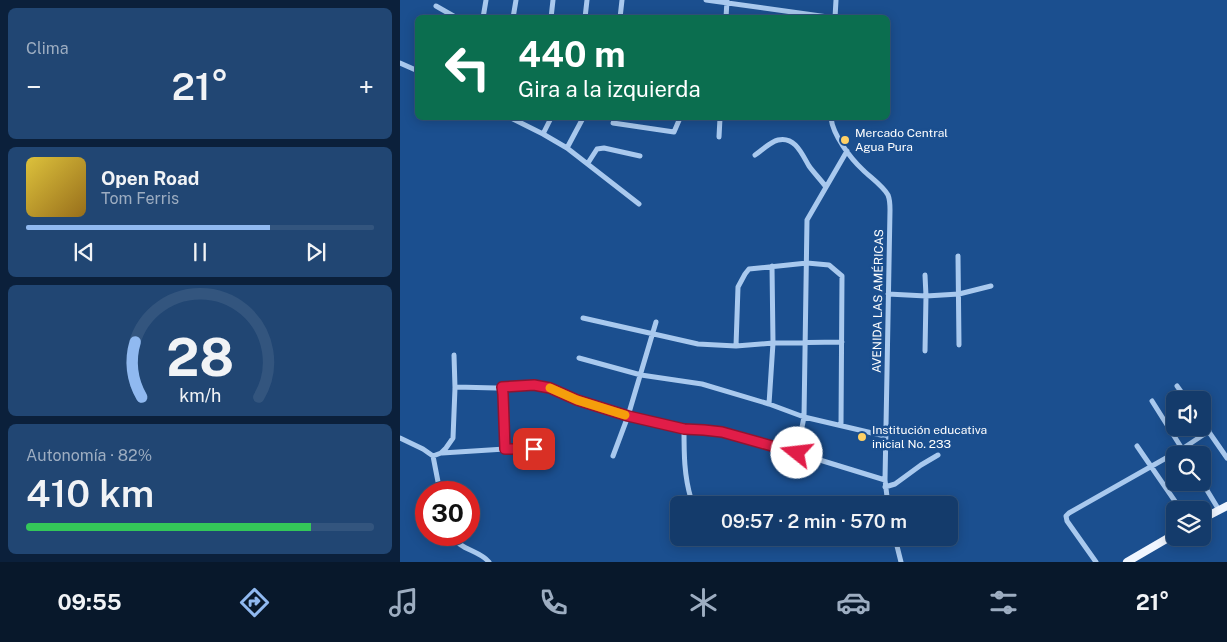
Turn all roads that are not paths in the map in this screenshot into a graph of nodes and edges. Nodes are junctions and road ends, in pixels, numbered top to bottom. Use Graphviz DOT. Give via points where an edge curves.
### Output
graph roads {
  1 [pos="486,0"];
  2 [pos="516,0"];
  3 [pos="553,0"];
  4 [pos="587,0"];
  5 [pos="622,0"];
  6 [pos="706,0"];
  7 [pos="761,0"];
  8 [pos="836,0"];
  9 [pos="727,2"];
  10 [pos="436,6"];
  11 [pos="760,7"];
  12 [pos="452,15"];
  13 [pos="484,15"];
  14 [pos="514,15"];
  15 [pos="551,15"];
  16 [pos="585,15"];
  17 [pos="620,15"];
  18 [pos="726,15"];
  19 [pos="815,15"];
  20 [pos="835,15"];
  21 [pos="400,63"];
  22 [pos="415,70"];
  23 [pos="517,120"];
  24 [pos="550,120"];
  25 [pos="582,120"];
  26 [pos="679,120"];
  27 [pos="720,120"];
  28 [pos="831,120"];
  29 [pos="613,123"];
  30 [pos="542,134"];
  31 [pos="719,137"];
  32 [pos="567,148"];
  33 [pos="847,151"];
  34 [pos="640,156"];
  35 [pos="755,156"];
  36 [pos="588,163"];
  37 [pos="826,187"];
  38 [pos="639,204"];
  39 [pos="958,256"];
  40 [pos="807,263"];
  41 [pos="772,266"];
  42 [pos="925,275"];
  43 [pos="991,286"];
  44 [pos="888,294"];
  45 [pos="958,294"];
  46 [pos="926,296"];
  47 [pos="583,318"];
  48 [pos="656,322"];
  49 [pos="653,334"];
  50 [pos="842,342"];
  51 [pos="773,343"];
  52 [pos="805,343"];
  53 [pos="959,345"];
  54 [pos="736,346"];
  55 [pos="926,351"];
  56 [pos="454,354"];
  57 [pos="579,358"];
  58 [pos="641,375"];
  59 [pos="1177,386"];
  60 [pos="502,387"];
  61 [pos="455,388"];
  62 [pos="1181,391"];
  63 [pos="1152,401"];
  64 [pos="769,404"];
  65 [pos="628,416"];
  66 [pos="804,417"];
  67 [pos="841,425"];
  68 [pos="684,429"];
  69 [pos="1211,433"];
  70 [pos="885,436"];
  71 [pos="1202,436"];
  72 [pos="400,438"];
  73 [pos="1137,446"];
  74 [pos="1180,446"];
  75 [pos="1187,446"];
  76 [pos="505,449"];
  77 [pos="534,449"];
  78 [pos="441,453"];
  79 [pos="797,453"];
  80 [pos="433,456"];
  81 [pos="613,456"];
  82 [pos="938,456"];
  83 [pos="1166,458"];
  84 [pos="1227,458"];
  85 [pos="1151,466"];
  86 [pos="885,480"];
  87 [pos="438,481"];
  88 [pos="885,487"];
  89 [pos="1207,491"];
  90 [pos="690,496"];
  91 [pos="886,496"];
  92 [pos="1175,501"];
  93 [pos="1227,506"];
  94 [pos="1219,510"];
  95 [pos="1211,514"];
  96 [pos="1166,539"];
  97 [pos="464,546"];
  98 [pos="897,546"];
  99 [pos="490,562"];
  100 [pos="901,562"];
  101 [pos="1096,562"];
  102 [pos="1127,562"];
  1 -- 13 [label="street"];
  2 -- 14 [label="street"];
  3 -- 15 [label="street"];
  4 -- 16 [label="street"];
  5 -- 17 [label="street"];
  6 -- 9 [label="street"];
  7 -- 11 [label="street"];
  8 -- 20 [label="street"];
  9 -- 11 [label="street"];
  9 -- 18 [label="street"];
  10 -- 12 [label="street"];
  11 -- 19 [label="street"];
  21 -- 22 [label="street"];
  23 -- 30 [label="street"];
  24 -- 30 [label="street"];
  25 -- 32 [label="street"];
  26 -- 29 [label="street" via="674,132"];
  27 -- 31 [label="street"];
  28 -- 33 [label="street, AVENIDA LAS AMÉRICAS"];
  30 -- 32 [label="street"];
  32 -- 36 [label="street"];
  33 -- 37 [label="street"];
  33 -- 44 [label="street, AVENIDA LAS AMÉRICAS" via="889,197"];
  34 -- 36 [label="street" via="604,148 597,149"];
  35 -- 37 [label="street" via="771,143 787,141 801,151"];
  36 -- 38 [label="street"];
  37 -- 40 [label="street" via="807,220"];
  39 -- 45 [label="street"];
  40 -- 41 [label="street"];
  40 -- 50 [label="street" via="829,265 842,276"];
  40 -- 52 [label="street"];
  41 -- 51 [label="street"];
  41 -- 54 [label="street" via="749,269 739,283"];
  42 -- 46 [label="street"];
  43 -- 45 [label="street"];
  44 -- 46 [label="street"];
  44 -- 70 [label="street, AVENIDA LAS AMÉRICAS"];
  45 -- 46 [label="street"];
  45 -- 53 [label="street"];
  46 -- 55 [label="street"];
  47 -- 49 [label="street"];
  48 -- 49 [label="street"];
  49 -- 54 [label="street" via="698,344"];
  49 -- 58 [label="street"];
  50 -- 52 [label="street"];
  50 -- 67 [label="street"];
  51 -- 52 [label="street"];
  51 -- 54 [label="street"];
  51 -- 64 [label="street"];
  52 -- 66 [label="street"];
  56 -- 61 [label="street"];
  57 -- 58 [label="street"];
  58 -- 64 [label="street" via="702,384"];
  58 -- 65 [label="street"];
  59 -- 62 [label="street"];
  60 -- 61 [label="street"];
  60 -- 65 [label="street" via="534,385 550,388"];
  60 -- 76 [label="street"];
  61 -- 78 [label="street" via="453,438"];
  63 -- 74 [label="street"];
  64 -- 66 [label="street"];
  65 -- 68 [label="street"];
  65 -- 81 [label="street"];
  66 -- 67 [label="street"];
  66 -- 79 [label="street"];
  67 -- 70 [label="street"];
  68 -- 79 [label="street" via="722,432"];
  68 -- 90 [label="street" via="684,458"];
  69 -- 84 [label="street"];
  70 -- 86 [label="street, AVENIDA LAS AMÉRICAS"];
  71 -- 75 [label="street"];
  72 -- 80 [label="street"];
  73 -- 85 [label="street"];
  76 -- 77 [label="street"];
  76 -- 78 [label="street"];
  78 -- 80 [label="street"];
  79 -- 86 [label="street"];
  80 -- 87 [label="street"];
  82 -- 88 [label="street" via="896,484"];
  83 -- 85 [label="street"];
  85 -- 92 [label="street"];
  85 -- 101 [label="street" via="1066,516"];
  86 -- 88 [label="street, AVENIDA LAS AMÉRICAS"];
  88 -- 91 [label="street, AVENIDA LAS AMÉRICAS"];
  89 -- 94 [label="street"];
  93 -- 94 [label="main road"];
  94 -- 95 [label="main road"];
  96 -- 102 [label="main road"];
  97 -- 99 [label="street"];
  98 -- 100 [label="street"];
}
